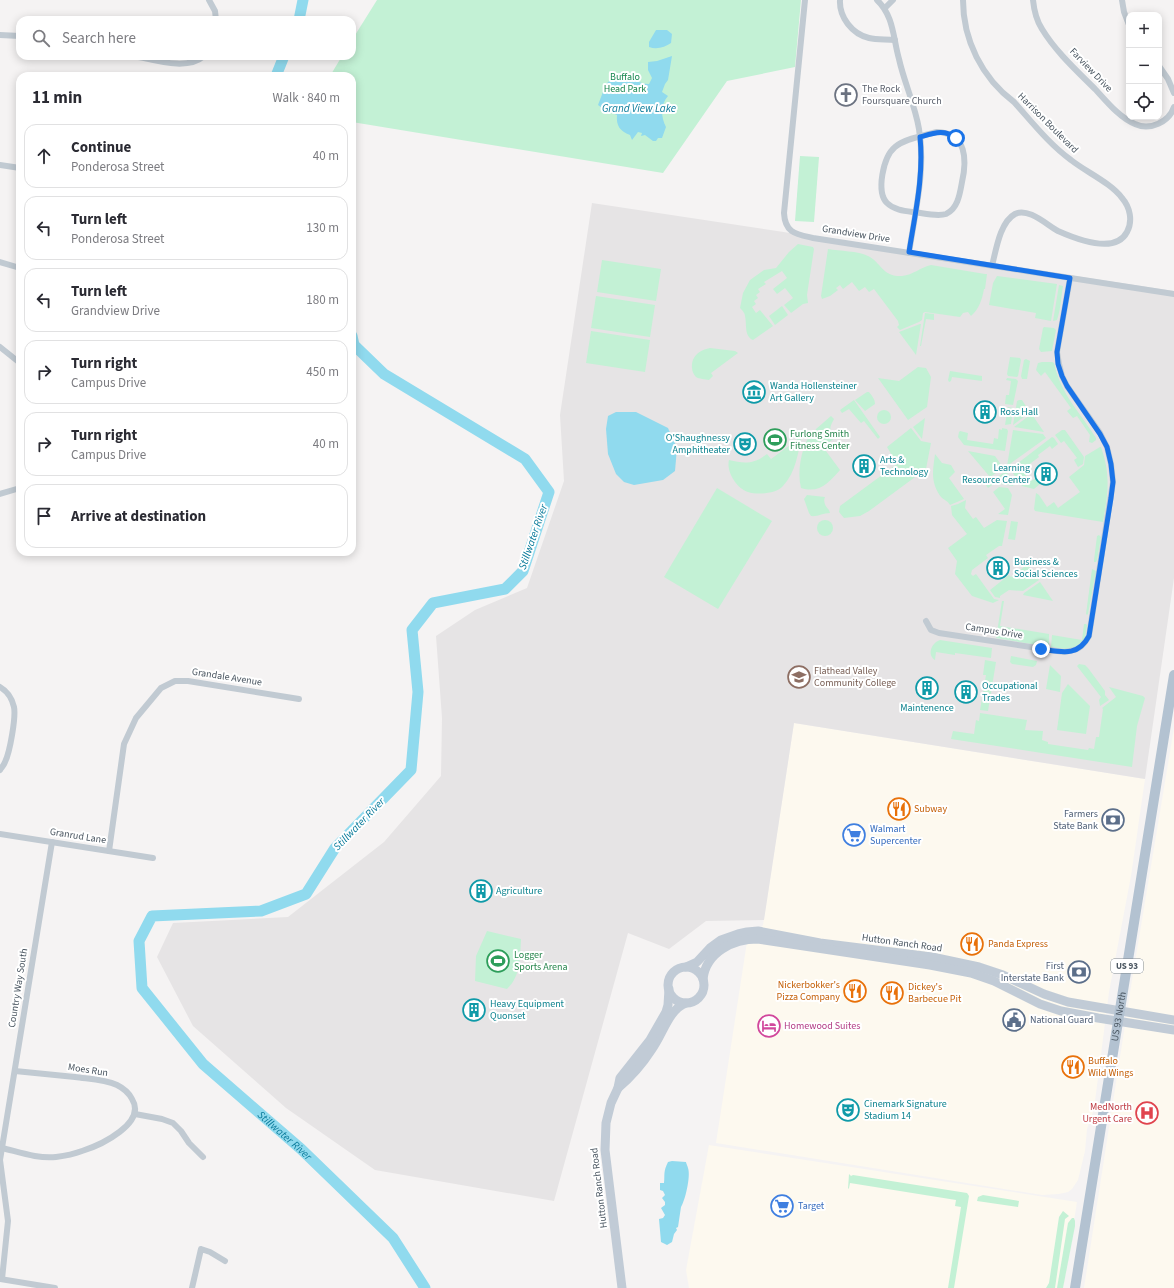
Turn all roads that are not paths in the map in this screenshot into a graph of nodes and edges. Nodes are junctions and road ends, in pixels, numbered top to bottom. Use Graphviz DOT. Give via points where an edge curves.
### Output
graph roads {
  1 [pos="209,0"];
  2 [pos="805,0"];
  3 [pos="840,0"];
  4 [pos="877,0"];
  5 [pos="893,0"];
  6 [pos="963,0"];
  7 [pos="1033,0"];
  8 [pos="1122,0"];
  9 [pos="885,8"];
  10 [pos="216,16"];
  11 [pos="1126,17"];
  12 [pos="0,35"];
  13 [pos="16,36"];
  14 [pos="895,40"];
  15 [pos="154,60"];
  16 [pos="198,60"];
  17 [pos="1162,70"];
  18 [pos="1174,93"];
  19 [pos="1174,107"];
  20 [pos="920,137"];
  21 [pos="0,165"];
  22 [pos="16,167"];
  23 [pos="915,212"];
  24 [pos="909,252"];
  25 [pos="0,262"];
  26 [pos="992,266"];
  27 [pos="16,267"];
  28 [pos="1070,278"];
  29 [pos="1174,294"];
  30 [pos="0,347"];
  31 [pos="16,360"];
  32 [pos="16,489"];
  33 [pos="0,494"];
  34 [pos="926,621"];
  35 [pos="1174,675"];
  36 [pos="0,687"];
  37 [pos="299,699"];
  38 [pos="0,770"];
  39 [pos="0,834"];
  40 [pos="52,842"];
  41 [pos="108,851"];
  42 [pos="153,858"];
  43 [pos="686,967"];
  44 [pos="703,979"];
  45 [pos="669,989"];
  46 [pos="686,1003"];
  47 [pos="1120,1011"];
  48 [pos="1174,1020"];
  49 [pos="1118,1021"];
  50 [pos="1174,1030"];
  51 [pos="15,1071"];
  52 [pos="618,1088"];
  53 [pos="135,1114"];
  54 [pos="2,1148"];
  55 [pos="203,1157"];
  56 [pos="225,1261"];
  57 [pos="1,1279"];
  58 [pos="55,1288"];
  59 [pos="192,1288"];
  60 [pos="622,1288"];
  61 [pos="1075,1288"];
  1 -- 10 [label="street"];
  2 -- 24 [label="street, Grandview Drive" via="784,213 786,224 789,229 800,235"];
  3 -- 14 [label="street" via="844,19 853,29 873,39"];
  4 -- 9 [label="street"];
  5 -- 9 [label="street"];
  6 -- 26 [label="street, Harrison Boulevard" via="970,41 975,56 988,75 1059,150 1117,192 1126,203 1130,216 1125,235 1121,240 1109,244 1064,233 1029,214 1019,212 1010,218 1002,232"];
  7 -- 19 [label="street, Farview Drive" via="1036,17 1051,42 1122,116 1136,125 1151,126 1164,120 1172,113"];
  8 -- 11 [label="street"];
  9 -- 14 [label="street"];
  12 -- 13 [label="street"];
  14 -- 20 [label="street"];
  15 -- 16 [label="street" via="185,64"];
  17 -- 18 [label="street"];
  20 -- 23 [label="street" via="921,171"];
  20 -- 23 [label="street" via="902,142 891,151 885,163 882,187 883,196 890,206"];
  20 -- 23 [label="street" via="937,132 952,135 961,145 965,164 958,200 950,212 941,215"];
  21 -- 22 [label="street"];
  23 -- 24 [label="street"];
  24 -- 26 [label="street, Grandview Drive"];
  25 -- 27 [label="street"];
  26 -- 28 [label="street, Grandview Drive"];
  28 -- 29 [label="street, Grandview Drive"];
  28 -- 34 [label="street, Campus Drive" via="1057,352 1058,364 1067,386 1107,447 1113,482 1089,636 1080,648 1064,652 938,633 932,630"];
  30 -- 31 [label="street"];
  32 -- 33 [label="street"];
  35 -- 47 [label="main road, US 93 North / US 93"];
  36 -- 38 [label="street" via="10,697 15,711 7,758"];
  37 -- 41 [label="street, Grandale Avenue" via="188,681 175,681 161,688 136,718 124,744"];
  39 -- 40 [label="street, Granrud Lane"];
  40 -- 41 [label="street, Granrud Lane"];
  40 -- 51 [label="street, Country Way South"];
  41 -- 42 [label="street, Granrud Lane"];
  43 -- 44 [label="main road" via="696,970"];
  43 -- 45 [label="main road" via="678,969 671,976"];
  43 -- 47 [label="main road, Hutton Ranch Road" via="697,962 710,948 728,936 758,932 979,967 1056,999"];
  44 -- 46 [label="main road" via="701,995 693,1002"];
  44 -- 49 [label="main road, Hutton Ranch Road" via="708,963 721,950 745,939 758,939 971,973 999,983 1051,1008"];
  45 -- 46 [label="main road" via="676,1000"];
  45 -- 52 [label="main road, Hutton Ranch Road" via="668,1006 663,1017 645,1049 620,1078"];
  46 -- 52 [label="main road, Hutton Ranch Road" via="675,1010 648,1055"];
  47 -- 48 [label="main road, Hutton Ranch Road"];
  47 -- 49 [label="main road, US 93 North / US 93"];
  49 -- 50 [label="main road, Hutton Ranch Road"];
  49 -- 61 [label="main road, US 93 North / US 93"];
  51 -- 53 [label="street, Moes Run" via="101,1080 118,1085 129,1094 135,1104"];
  51 -- 54 [label="street, Country Way South"];
  52 -- 60 [label="main road, Hutton Ranch Road" via="607,1115 605,1150"];
  53 -- 54 [label="street" via="118,1133 82,1152 54,1157"];
  53 -- 55 [label="street" via="172,1122"];
  54 -- 57 [label="street, Country Way South" via="0,1160 8,1221"];
  56 -- 59 [label="street" via="201,1249"];
  57 -- 58 [label="street"];
}
